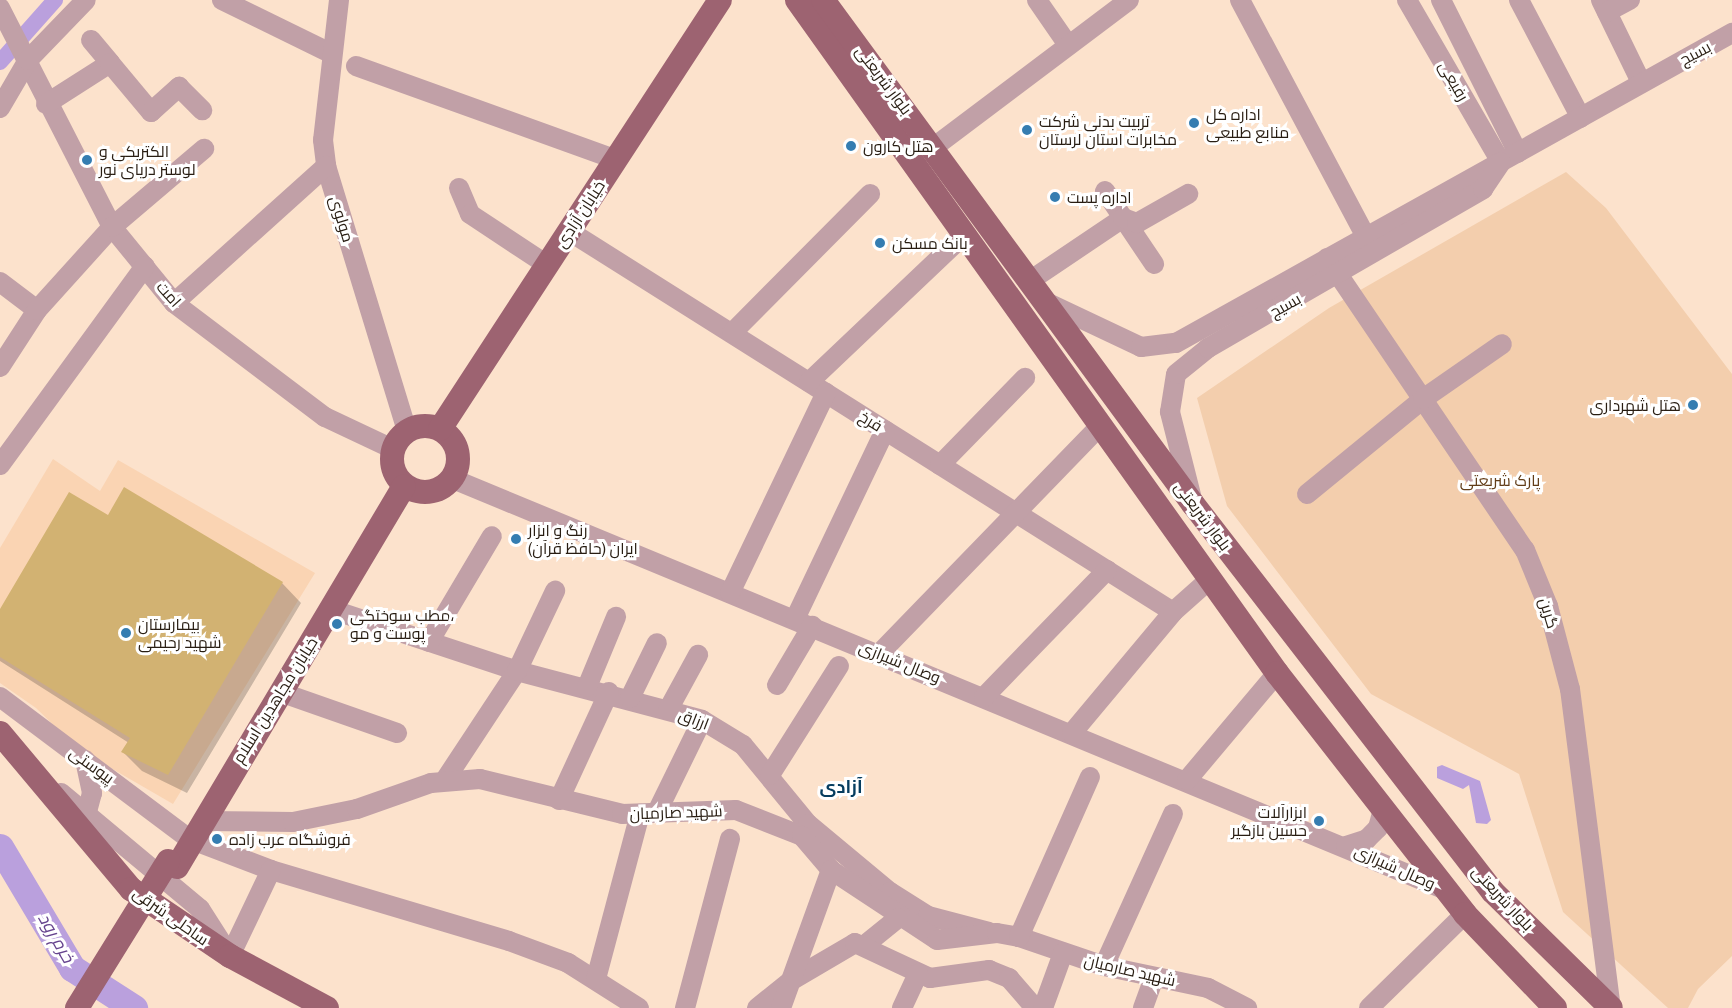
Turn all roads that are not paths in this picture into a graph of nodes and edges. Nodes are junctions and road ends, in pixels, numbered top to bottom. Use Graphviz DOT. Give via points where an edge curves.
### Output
graph roads {
  1 [pos="86,0"];
  2 [pos="222,0"];
  3 [pos="339,0"];
  4 [pos="720,0"];
  5 [pos="783,0"];
  6 [pos="797,0"];
  7 [pos="823,0"];
  8 [pos="1037,0"];
  9 [pos="1129,0"];
  10 [pos="1240,0"];
  11 [pos="1407,0"];
  12 [pos="1441,0"];
  13 [pos="1519,0"];
  14 [pos="1630,0"];
  15 [pos="1604,6"];
  16 [pos="3,14"];
  17 [pos="1732,33"];
  18 [pos="822,35"];
  19 [pos="91,40"];
  20 [pos="1068,45"];
  21 [pos="330,53"];
  22 [pos="28,60"];
  23 [pos="110,63"];
  24 [pos="356,66"];
  25 [pos="1641,82"];
  26 [pos="46,104"];
  27 [pos="0,108"];
  28 [pos="202,110"];
  29 [pos="1581,118"];
  30 [pos="934,147"];
  31 [pos="204,149"];
  32 [pos="1509,157"];
  33 [pos="615,159"];
  34 [pos="326,166"];
  35 [pos="459,188"];
  36 [pos="1105,191"];
  37 [pos="870,194"];
  38 [pos="1188,194"];
  39 [pos="1123,218"];
  40 [pos="112,227"];
  41 [pos="569,231"];
  42 [pos="964,235"];
  43 [pos="1366,237"];
  44 [pos="1327,258"];
  45 [pos="1154,264"];
  46 [pos="547,265"];
  47 [pos="145,266"];
  48 [pos="1339,275"];
  49 [pos="1031,280"];
  50 [pos="0,282"];
  51 [pos="174,303"];
  52 [pos="1048,303"];
  53 [pos="37,310"];
  54 [pos="732,333"];
  55 [pos="1502,344"];
  56 [pos="0,367"];
  57 [pos="1025,378"];
  58 [pos="817,388"];
  59 [pos="1422,399"];
  60 [pos="1100,426"];
  61 [pos="440,429"];
  62 [pos="885,430"];
  63 [pos="400,440"];
  64 [pos="0,465"];
  65 [pos="940,465"];
  66 [pos="453,479"];
  67 [pos="404,486"];
  68 [pos="1307,494"];
  69 [pos="1193,504"];
  70 [pos="1013,511"];
  71 [pos="492,536"];
  72 [pos="1107,570"];
  73 [pos="1210,579"];
  74 [pos="555,591"];
  75 [pos="730,593"];
  76 [pos="330,609"];
  77 [pos="1173,612"];
  78 [pos="616,617"];
  79 [pos="804,623"];
  80 [pos="429,642"];
  81 [pos="657,643"];
  82 [pos="879,654"];
  83 [pos="698,655"];
  84 [pos="839,666"];
  85 [pos="517,671"];
  86 [pos="1277,673"];
  87 [pos="777,685"];
  88 [pos="587,687"];
  89 [pos="280,692"];
  90 [pos="609,692"];
  91 [pos="0,697"];
  92 [pos="984,697"];
  93 [pos="630,698"];
  94 [pos="668,710"];
  95 [pos="702,720"];
  96 [pos="0,733"];
  97 [pos="397,733"];
  98 [pos="1072,733"];
  99 [pos="85,760"];
  100 [pos="28,764"];
  101 [pos="770,775"];
  102 [pos="1090,777"];
  103 [pos="445,780"];
  104 [pos="1187,780"];
  105 [pos="124,788"];
  106 [pos="92,793"];
  107 [pos="559,800"];
  108 [pos="1383,809"];
  109 [pos="649,813"];
  110 [pos="1173,814"];
  111 [pos="86,815"];
  112 [pos="193,832"];
  113 [pos="730,839"];
  114 [pos="1346,846"];
  115 [pos="172,864"];
  116 [pos="271,870"];
  117 [pos="831,870"];
  118 [pos="1444,889"];
  119 [pos="1465,914"];
  120 [pos="898,918"];
  121 [pos="997,933"];
  122 [pos="1019,937"];
  123 [pos="866,944"];
  124 [pos="1063,953"];
  125 [pos="230,956"];
  126 [pos="1104,966"];
  127 [pos="918,973"];
  128 [pos="1154,978"];
  129 [pos="596,979"];
  130 [pos="792,980"];
  131 [pos="1028,1004"];
  132 [pos="77,1008"];
  133 [pos="89,1008"];
  134 [pos="327,1008"];
  135 [pos="639,1008"];
  136 [pos="685,1008"];
  137 [pos="758,1008"];
  138 [pos="781,1008"];
  139 [pos="903,1008"];
  140 [pos="1043,1008"];
  141 [pos="1143,1008"];
  142 [pos="1246,1008"];
  143 [pos="1369,1008"];
  144 [pos="1555,1008"];
  145 [pos="1611,1008"];
  1 -- 22 [label="street"];
  2 -- 21 [label="street"];
  3 -- 21 [label="street, مولوی"];
  4 -- 33 [label="main road, خیابان آزادی"];
  5 -- 18 [label="main road"];
  6 -- 18 [label="main road, بلوار شریعتی"];
  7 -- 30 [label="main road, بلوار شریعتی"];
  8 -- 20 [label="street"];
  9 -- 20 [label="street"];
  10 -- 43 [label="street"];
  11 -- 32 [label="street, رفیعی"];
  12 -- 32 [label="street, رفیعی"];
  13 -- 29 [label="street"];
  14 -- 15 [label="street"];
  15 -- 25 [label="street"];
  16 -- 22 [label="street, امت"];
  17 -- 25 [label="street, بسیج"];
  18 -- 42 [label="main road, بلوار شریعتی"];
  19 -- 23 [label="street"];
  20 -- 30 [label="street"];
  21 -- 34 [label="street, مولوی"];
  22 -- 26 [label="street, امت"];
  22 -- 27 [label="street"];
  23 -- 26 [label="street"];
  23 -- 28 [label="street" via="151,112 179,87"];
  24 -- 33 [label="street"];
  25 -- 29 [label="street, بسیج"];
  26 -- 40 [label="street, امت"];
  29 -- 32 [label="street, بسیج"];
  30 -- 49 [label="main road, بلوار شریعتی"];
  31 -- 40 [label="street"];
  32 -- 43 [label="street, بسیج"];
  32 -- 48 [label="street, بسیج" via="1483,189"];
  33 -- 41 [label="main road, خیابان آزادی"];
  34 -- 51 [label="street"];
  34 -- 63 [label="street, مولوی"];
  35 -- 46 [label="street" via="470,214"];
  36 -- 39 [label="street"];
  37 -- 54 [label="street"];
  38 -- 39 [label="street" via="1137,223"];
  39 -- 45 [label="street"];
  39 -- 49 [label="street"];
  40 -- 47 [label="street, امت"];
  40 -- 53 [label="street"];
  41 -- 46 [label="main road, خیابان آزادی"];
  41 -- 54 [label="street, فرخ"];
  42 -- 58 [label="street"];
  42 -- 60 [label="main road, بلوار شریعتی"];
  43 -- 44 [label="street, بسیج"];
  44 -- 48 [label="street, گرین"];
  44 -- 52 [label="street, بسیج" via="1176,343 1141,347"];
  46 -- 61 [label="main road, خیابان آزادی"];
  47 -- 51 [label="street, امت"];
  47 -- 64 [label="street"];
  48 -- 59 [label="street, گرین"];
  48 -- 69 [label="street, بسیج" via="1208,348 1176,374 1170,412"];
  49 -- 52 [label="main road, بلوار شریعتی"];
  50 -- 53 [label="street"];
  51 -- 63 [label="street, امت" via="325,417"];
  52 -- 69 [label="main road, بلوار شریعتی"];
  53 -- 56 [label="street"];
  54 -- 58 [label="street, فرخ"];
  55 -- 59 [label="street"];
  57 -- 65 [label="street"];
  58 -- 62 [label="street, فرخ"];
  58 -- 75 [label="street"];
  59 -- 68 [label="street"];
  59 -- 145 [label="street, گرین" via="1525,550 1548,606 1570,689"];
  60 -- 70 [label="street"];
  60 -- 73 [label="main road, بلوار شریعتی"];
  61 -- 63 [label="main road"];
  61 -- 66 [label="main road" via="459,457"];
  62 -- 65 [label="street, فرخ"];
  62 -- 79 [label="street"];
  63 -- 67 [label="main road" via="393,469"];
  65 -- 70 [label="street, فرخ"];
  66 -- 67 [label="main road" via="425,493"];
  66 -- 75 [label="street, وصال شیرازی"];
  67 -- 76 [label="main road, خیابان مجاهدین اسلام"];
  69 -- 145 [label="main road, بلوار شریعتی" via="1493,892"];
  70 -- 72 [label="street, فرخ"];
  70 -- 82 [label="street"];
  71 -- 80 [label="street"];
  72 -- 77 [label="street, فرخ"];
  72 -- 92 [label="street"];
  73 -- 77 [label="street"];
  73 -- 86 [label="main road, بلوار شریعتی"];
  74 -- 85 [label="street"];
  75 -- 79 [label="street, وصال شیرازی"];
  76 -- 80 [label="street, ارزاق"];
  76 -- 89 [label="main road, خیابان مجاهدین اسلام"];
  77 -- 98 [label="street"];
  78 -- 88 [label="street"];
  79 -- 82 [label="street, وصال شیرازی"];
  79 -- 87 [label="street"];
  80 -- 85 [label="street, ارزاق"];
  81 -- 93 [label="street"];
  82 -- 92 [label="street, وصال شیرازی"];
  83 -- 94 [label="street"];
  84 -- 101 [label="street"];
  85 -- 88 [label="street, ارزاق"];
  85 -- 103 [label="street"];
  86 -- 104 [label="street"];
  86 -- 108 [label="main road, بلوار شریعتی"];
  88 -- 90 [label="street, ارزاق"];
  89 -- 97 [label="street"];
  89 -- 112 [label="main road, خیابان مجاهدین اسلام"];
  90 -- 93 [label="street, ارزاق"];
  90 -- 107 [label="street"];
  91 -- 99 [label="street, پیوستی"];
  92 -- 98 [label="street, وصال شیرازی"];
  93 -- 94 [label="street, ارزاق"];
  94 -- 95 [label="street, ارزاق"];
  95 -- 101 [label="street, ارزاق" via="743,745"];
  95 -- 109 [label="street"];
  96 -- 100 [label="main road, ساحلی شرقی"];
  98 -- 104 [label="street, وصال شیرازی"];
  99 -- 105 [label="street, پیوستی"];
  99 -- 106 [label="street"];
  100 -- 111 [label="street"];
  100 -- 125 [label="main road, ساحلی شرقی" via="131,889"];
  101 -- 121 [label="street, ارزاق" via="808,824 891,892 928,916"];
  102 -- 122 [label="street"];
  103 -- 107 [label="street, شهید صارمیان" via="480,779"];
  103 -- 112 [label="street, شهید صارمیان" via="357,809 293,822"];
  104 -- 114 [label="street, وصال شیرازی"];
  105 -- 106 [label="street"];
  105 -- 112 [label="street, پیوستی"];
  106 -- 111 [label="street"];
  107 -- 109 [label="street, شهید صارمیان"];
  108 -- 114 [label="street, وصال شیرازی" via="1378,828 1367,839"];
  108 -- 118 [label="main road, بلوار شریعتی"];
  109 -- 117 [label="street, شهید صارمیان" via="714,808 760,815 802,836"];
  109 -- 129 [label="street"];
  110 -- 126 [label="street"];
  111 -- 125 [label="street" via="200,909"];
  112 -- 115 [label="main road, خیابان مجاهدین اسلام"];
  112 -- 116 [label="street, پیوستی"];
  113 -- 136 [label="street"];
  114 -- 118 [label="street, وصال شیرازی"];
  115 -- 132 [label="main road, خیابان مجاهدین اسلام, bridge"];
  115 -- 133 [label="main road, خیابان مجاهدین اسلام"];
  116 -- 125 [label="street"];
  116 -- 129 [label="street, پیوستی" via="509,941"];
  117 -- 120 [label="street, شهید صارمیان"];
  117 -- 130 [label="street"];
  118 -- 119 [label="main road, بلوار شریعتی"];
  119 -- 143 [label="street"];
  119 -- 144 [label="main road, بلوار شریعتی"];
  120 -- 121 [label="street, شهید صارمیان" via="937,940"];
  120 -- 123 [label="street"];
  121 -- 122 [label="street, شهید صارمیان"];
  122 -- 124 [label="street, شهید صارمیان"];
  123 -- 127 [label="street"];
  123 -- 130 [label="street" via="848,945"];
  124 -- 126 [label="street, شهید صارمیان"];
  124 -- 140 [label="street"];
  125 -- 134 [label="main road, ساحلی شرقی"];
  126 -- 128 [label="street, شهید صارمیان"];
  127 -- 131 [label="street" via="940,978 989,970"];
  127 -- 139 [label="street"];
  128 -- 141 [label="street"];
  128 -- 142 [label="street, شهید صارمیان" via="1208,988"];
  129 -- 135 [label="street, پیوستی"];
  130 -- 137 [label="street"];
  130 -- 138 [label="street"];
}
